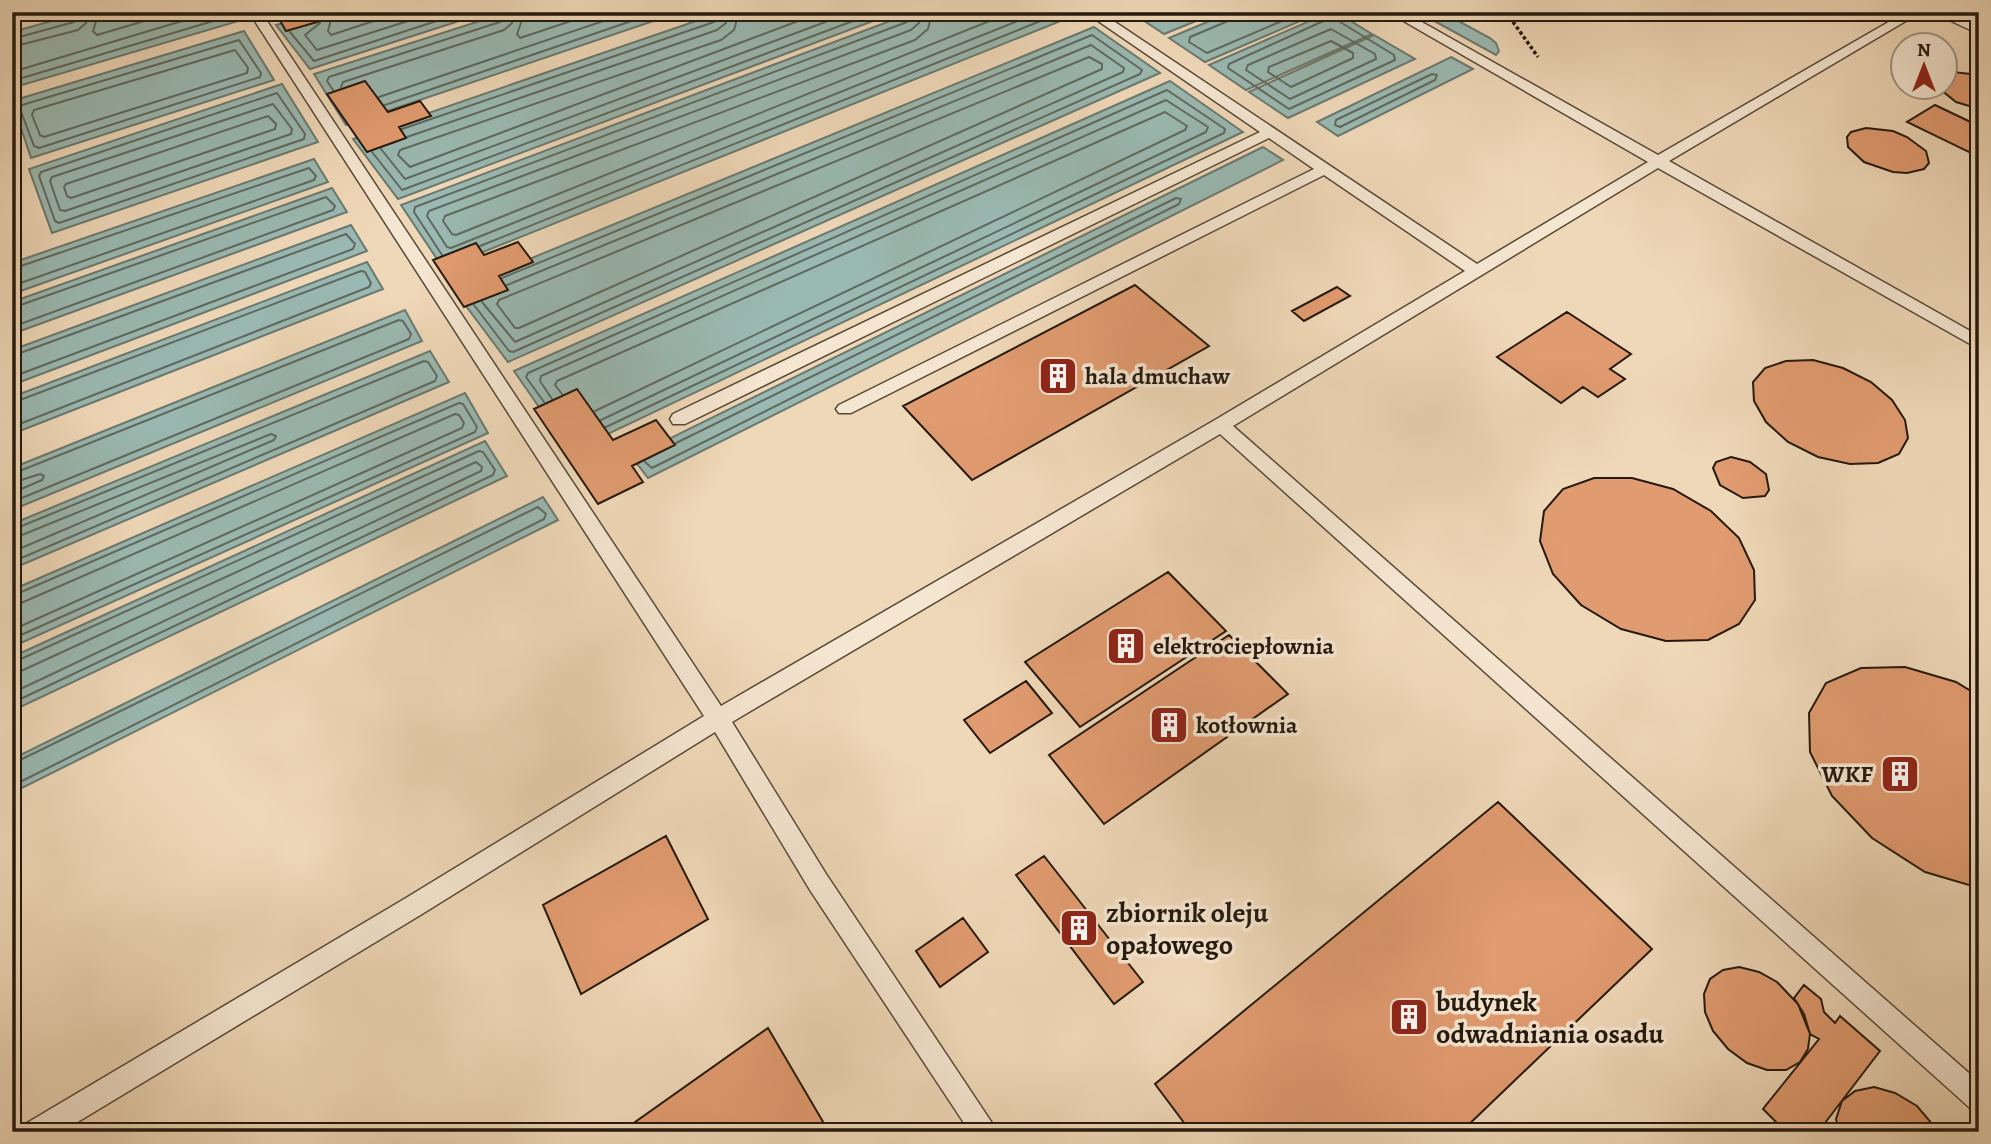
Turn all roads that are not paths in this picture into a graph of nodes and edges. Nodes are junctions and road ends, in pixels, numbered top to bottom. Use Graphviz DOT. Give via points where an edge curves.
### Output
graph roads {
  1 [pos="255,12"];
  2 [pos="1091,12"];
  3 [pos="1394,12"];
  4 [pos="1915,12"];
  5 [pos="1938,12"];
  6 [pos="1979,30"];
  7 [pos="1269,133"];
  8 [pos="1660,161"];
  9 [pos="1324,170"];
  10 [pos="1476,271"];
  11 [pos="1979,343"];
  12 [pos="845,409"];
  13 [pos="679,419"];
  14 [pos="1221,425"];
  15 [pos="718,719"];
  16 [pos="1979,1099"];
  17 [pos="36,1132"];
  18 [pos="985,1132"];
  1 -- 15 [label="lane"];
  2 -- 7 [label="lane"];
  3 -- 8 [label="lane"];
  4 -- 8 [label="lane"];
  5 -- 6 [label="lane"];
  7 -- 9 [label="lane"];
  7 -- 13 [label="lane"];
  8 -- 10 [label="lane"];
  8 -- 11 [label="lane"];
  9 -- 10 [label="lane"];
  9 -- 12 [label="lane"];
  10 -- 14 [label="lane"];
  14 -- 15 [label="lane"];
  14 -- 16 [label="lane"];
  15 -- 17 [label="lane"];
  15 -- 18 [label="lane" via="818,882"];
}
